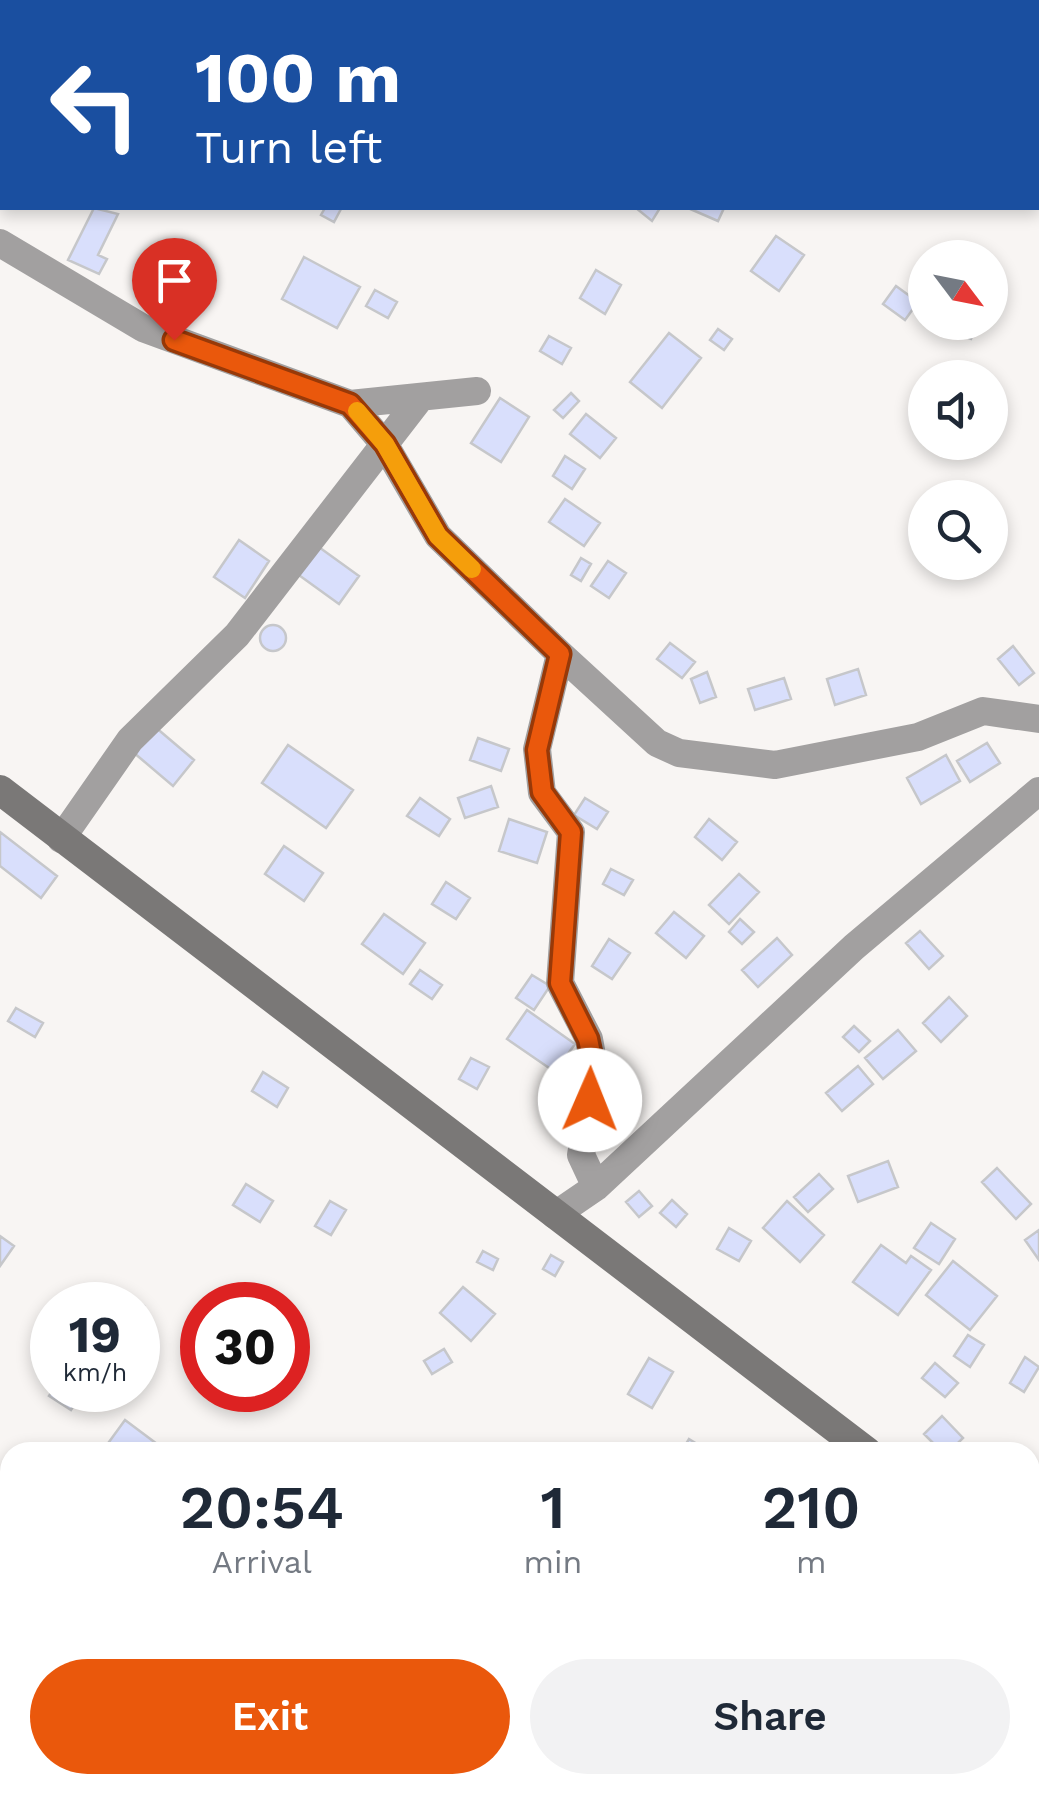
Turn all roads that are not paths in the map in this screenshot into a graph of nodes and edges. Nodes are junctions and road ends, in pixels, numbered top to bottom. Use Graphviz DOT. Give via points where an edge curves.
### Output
graph roads {
  1 [pos="0,243"];
  2 [pos="477,391"];
  3 [pos="422,397"];
  4 [pos="350,404"];
  5 [pos="385,444"];
  6 [pos="560,654"];
  7 [pos="1039,719"];
  8 [pos="0,790"];
  9 [pos="1039,791"];
  10 [pos="61,840"];
  11 [pos="596,1187"];
  12 [pos="554,1215"];
  13 [pos="854,1442"];
  1 -- 4 [label="street" via="143,328"];
  2 -- 3 [label="street"];
  3 -- 4 [label="street"];
  3 -- 5 [label="street"];
  4 -- 5 [label="street"];
  5 -- 6 [label="street" via="438,536"];
  5 -- 10 [label="street" via="237,635 130,740"];
  6 -- 7 [label="street" via="657,743 679,753 775,764 918,737 983,711"];
  6 -- 11 [label="street" via="537,750 542,792 571,832 560,983 588,1039 595,1072 581,1155"];
  8 -- 10 [label="main road"];
  9 -- 11 [label="street" via="854,947"];
  10 -- 12 [label="main road"];
  11 -- 12 [label="street"];
  12 -- 13 [label="main road"];
}
